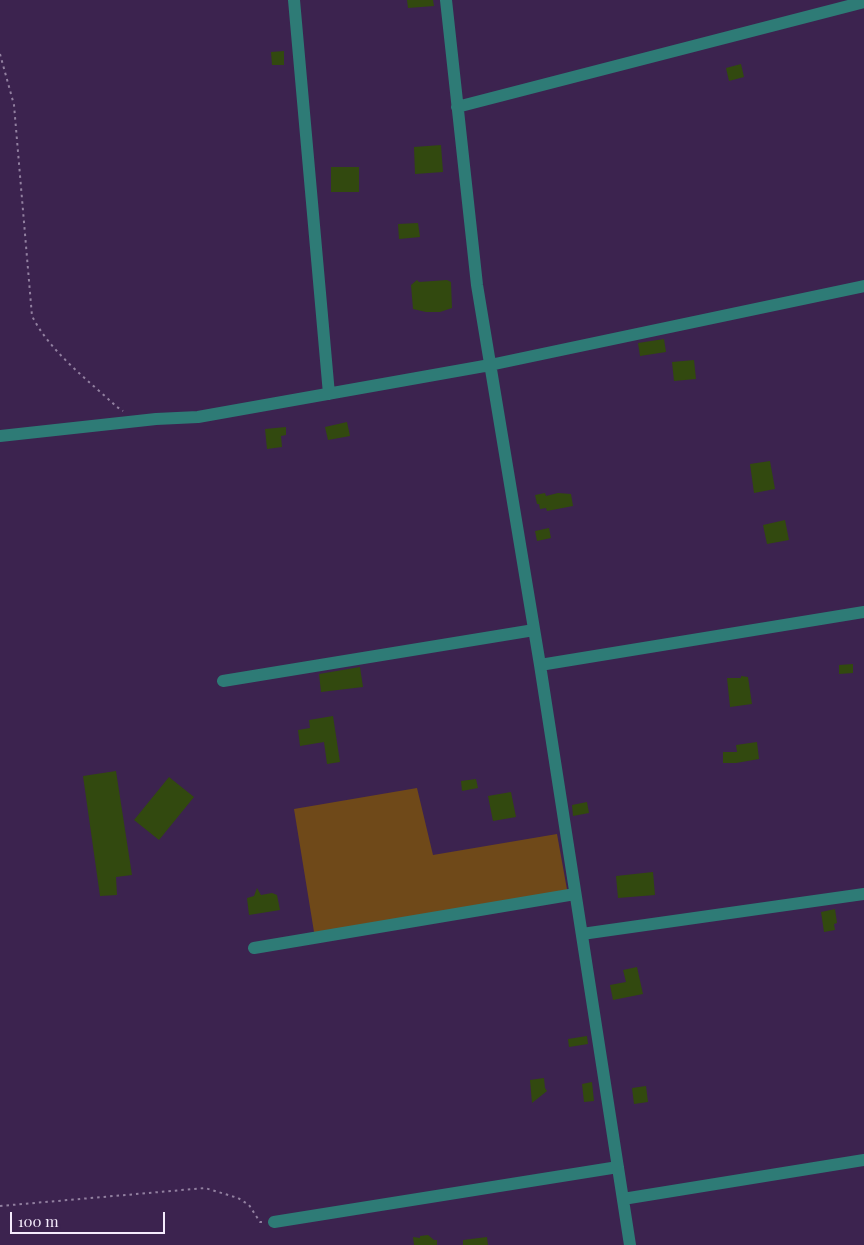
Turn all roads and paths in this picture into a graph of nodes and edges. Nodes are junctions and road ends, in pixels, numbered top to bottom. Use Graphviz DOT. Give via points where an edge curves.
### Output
graph roads {
  1 [pos="294,0"];
  2 [pos="446,0"];
  3 [pos="864,2"];
  4 [pos="0,54"];
  5 [pos="457,107"];
  6 [pos="864,286"];
  7 [pos="490,365"];
  8 [pos="329,394"];
  9 [pos="140,421"];
  10 [pos="0,436"];
  11 [pos="864,612"];
  12 [pos="534,630"];
  13 [pos="540,666"];
  14 [pos="223,681"];
  15 [pos="576,894"];
  16 [pos="864,894"];
  17 [pos="582,934"];
  18 [pos="254,948"];
  19 [pos="864,1160"];
  20 [pos="618,1167"];
  21 [pos="623,1199"];
  22 [pos="0,1206"];
  23 [pos="274,1222"];
  24 [pos="630,1245"];
  1 -- 8 [label="street"];
  2 -- 5 [label="street"];
  3 -- 5 [label="street"];
  4 -- 9 [label="path" via="14,105 32,316 52,346 117,407"];
  5 -- 7 [label="street" via="477,284"];
  6 -- 7 [label="street"];
  7 -- 8 [label="street"];
  7 -- 12 [label="street"];
  8 -- 9 [label="street" via="198,417"];
  9 -- 10 [label="street"];
  11 -- 13 [label="street"];
  12 -- 13 [label="street"];
  12 -- 14 [label="street"];
  13 -- 15 [label="street"];
  15 -- 17 [label="street"];
  15 -- 18 [label="street"];
  16 -- 17 [label="street"];
  17 -- 20 [label="street"];
  19 -- 21 [label="street"];
  20 -- 21 [label="street"];
  20 -- 23 [label="street"];
  21 -- 24 [label="street"];
  22 -- 23 [label="path" via="205,1188 238,1198 249,1205 260,1222"];
}
